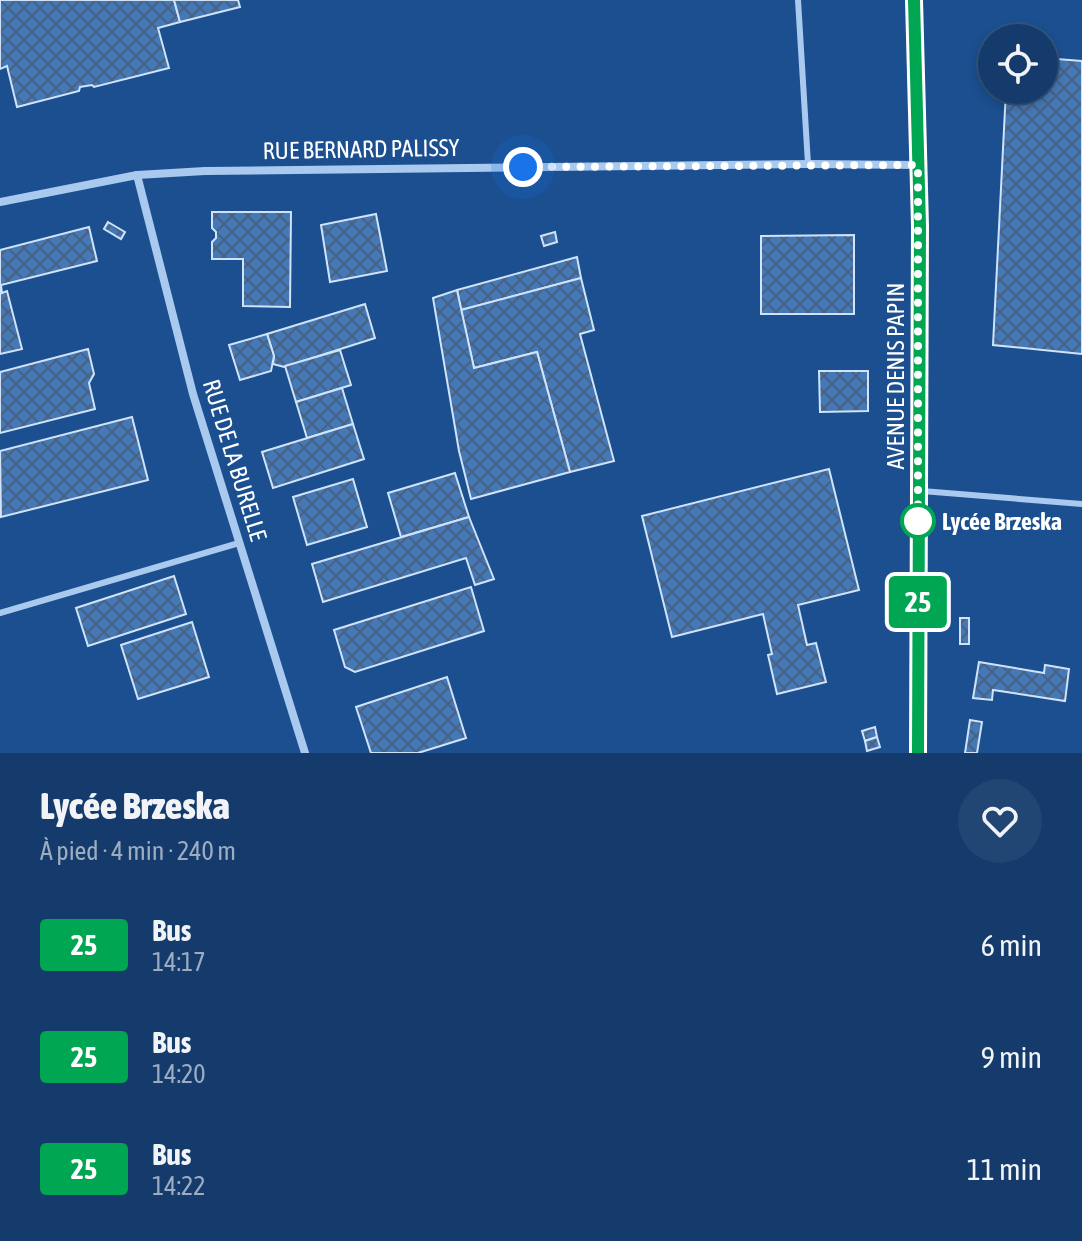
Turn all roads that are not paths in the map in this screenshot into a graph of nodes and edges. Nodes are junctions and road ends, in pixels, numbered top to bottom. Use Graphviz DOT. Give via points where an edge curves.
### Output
graph roads {
  1 [pos="798,0"];
  2 [pos="914,0"];
  3 [pos="808,164"];
  4 [pos="918,165"];
  5 [pos="137,175"];
  6 [pos="0,202"];
  7 [pos="918,490"];
  8 [pos="1082,504"];
  9 [pos="239,543"];
  10 [pos="0,613"];
  11 [pos="305,753"];
  12 [pos="918,753"];
  1 -- 3 [label="lane"];
  2 -- 4 [label="main road, AVENUE DENIS PAPIN"];
  3 -- 4 [label="street, RUE BERNARD PALISSY"];
  3 -- 5 [label="street, RUE BERNARD PALISSY"];
  4 -- 7 [label="main road, AVENUE DENIS PAPIN"];
  5 -- 6 [label="street, RUE BERNARD PALISSY"];
  5 -- 9 [label="street, RUE DE LA BURELLE" via="193,394"];
  7 -- 8 [label="lane"];
  7 -- 12 [label="main road, AVENUE DENIS PAPIN"];
  9 -- 10 [label="lane"];
  9 -- 11 [label="street, RUE DE LA BURELLE"];
}
